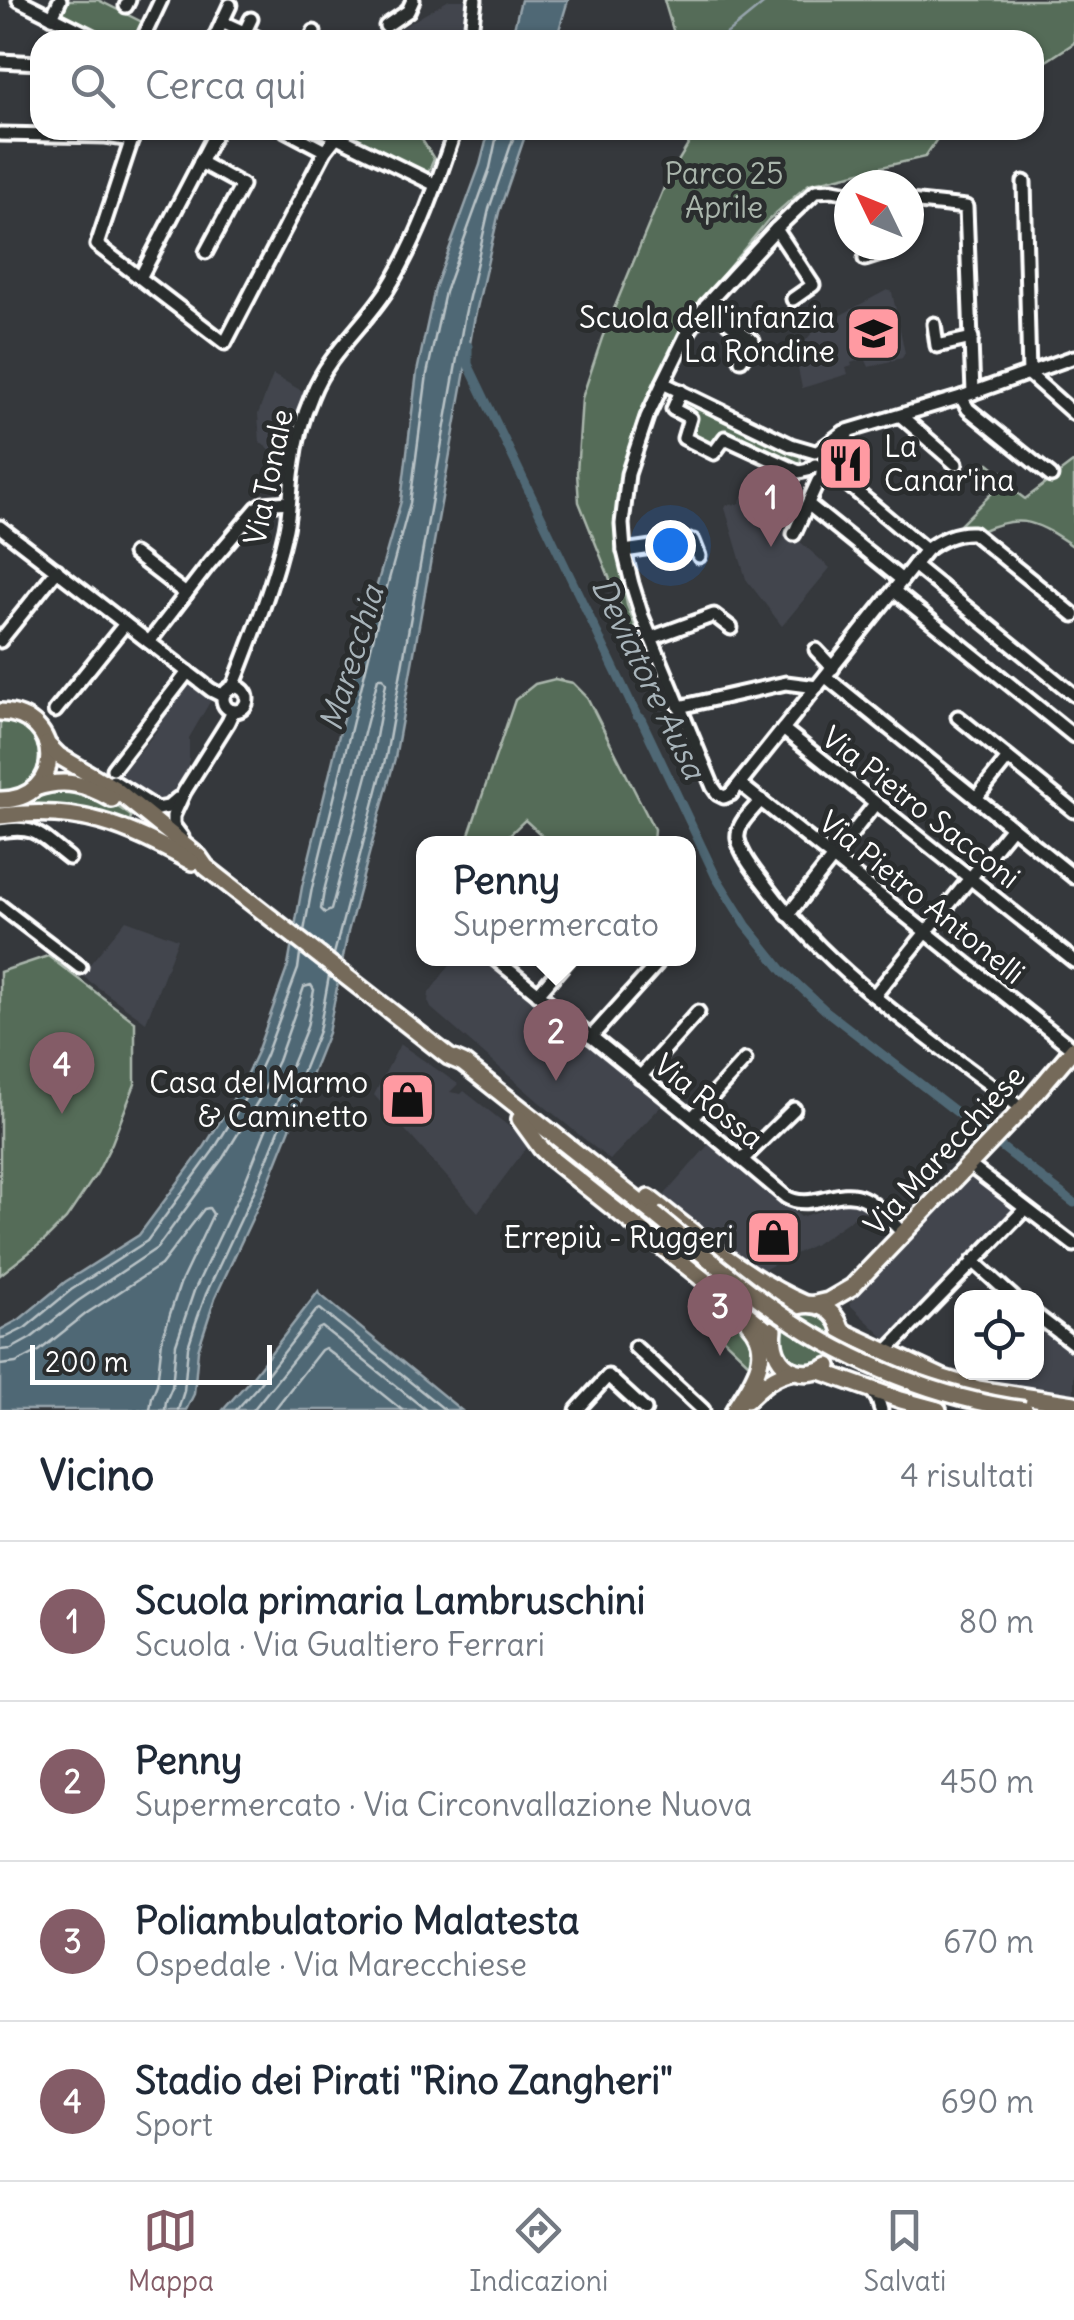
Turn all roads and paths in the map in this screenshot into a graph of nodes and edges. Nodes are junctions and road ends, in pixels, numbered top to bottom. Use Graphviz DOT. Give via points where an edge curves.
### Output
graph roads {
  1 [pos="19,0"];
  2 [pos="60,0"];
  3 [pos="413,0"];
  4 [pos="475,0"];
  5 [pos="162,2"];
  6 [pos="230,4"];
  7 [pos="52,17"];
  8 [pos="251,19"];
  9 [pos="222,22"];
  10 [pos="386,26"];
  11 [pos="79,30"];
  12 [pos="147,30"];
  13 [pos="218,30"];
  14 [pos="236,30"];
  15 [pos="249,30"];
  16 [pos="471,30"];
  17 [pos="0,62"];
  18 [pos="30,62"];
  19 [pos="0,134"];
  20 [pos="30,135"];
  21 [pos="132,140"];
  22 [pos="212,140"];
  23 [pos="306,140"];
  24 [pos="333,140"];
  25 [pos="342,140"];
  26 [pos="452,140"];
  27 [pos="324,151"];
  28 [pos="200,162"];
  29 [pos="1024,182"];
  30 [pos="436,185"];
  31 [pos="834,190"];
  32 [pos="924,203"];
  33 [pos="776,229"];
  34 [pos="206,252"];
  35 [pos="141,276"];
  36 [pos="793,299"];
  37 [pos="706,305"];
  38 [pos="934,324"];
  39 [pos="972,338"];
  40 [pos="1074,357"];
  41 [pos="740,360"];
  42 [pos="1029,374"];
  43 [pos="663,383"];
  44 [pos="681,392"];
  45 [pos="967,395"];
  46 [pos="1074,414"];
  47 [pos="901,416"];
  48 [pos="820,460"];
  49 [pos="956,464"];
  50 [pos="1051,476"];
  51 [pos="289,502"];
  52 [pos="806,510"];
  53 [pos="0,526"];
  54 [pos="794,534"];
  55 [pos="926,550"];
  56 [pos="624,551"];
  57 [pos="134,554"];
  58 [pos="699,556"];
  59 [pos="914,565"];
  60 [pos="57,570"];
  61 [pos="898,586"];
  62 [pos="186,594"];
  63 [pos="1074,615"];
  64 [pos="125,624"];
  65 [pos="731,628"];
  66 [pos="651,638"];
  67 [pos="0,641"];
  68 [pos="148,642"];
  69 [pos="816,650"];
  70 [pos="188,672"];
  71 [pos="825,677"];
  72 [pos="228,691"];
  73 [pos="1074,695"];
  74 [pos="679,707"];
  75 [pos="1,711"];
  76 [pos="55,711"];
  77 [pos="233,711"];
  78 [pos="958,717"];
  79 [pos="783,729"];
  80 [pos="1074,736"];
  81 [pos="48,744"];
  82 [pos="1008,758"];
  83 [pos="113,769"];
  84 [pos="96,778"];
  85 [pos="36,788"];
  86 [pos="736,789"];
  87 [pos="184,792"];
  88 [pos="976,798"];
  89 [pos="0,800"];
  90 [pos="761,800"];
  91 [pos="876,804"];
  92 [pos="1074,811"];
  93 [pos="0,816"];
  94 [pos="1012,827"];
  95 [pos="0,831"];
  96 [pos="69,858"];
  97 [pos="834,858"];
  98 [pos="195,859"];
  99 [pos="1074,877"];
  100 [pos="970,878"];
  101 [pos="0,906"];
  102 [pos="788,915"];
  103 [pos="926,933"];
  104 [pos="1074,961"];
  105 [pos="504,966"];
  106 [pos="561,966"];
  107 [pos="655,966"];
  108 [pos="80,968"];
  109 [pos="538,994"];
  110 [pos="874,996"];
  111 [pos="698,1012"];
  112 [pos="590,1037"];
  113 [pos="1073,1048"];
  114 [pos="745,1060"];
  115 [pos="640,1077"];
  116 [pos="1022,1108"];
  117 [pos="794,1109"];
  118 [pos="524,1116"];
  119 [pos="692,1118"];
  120 [pos="742,1160"];
  121 [pos="974,1160"];
  122 [pos="1025,1209"];
  123 [pos="650,1218"];
  124 [pos="904,1234"];
  125 [pos="1074,1246"];
  126 [pos="973,1261"];
  127 [pos="688,1266"];
  128 [pos="852,1287"];
  129 [pos="1005,1290"];
  130 [pos="803,1306"];
  131 [pos="1044,1321"];
  132 [pos="842,1333"];
  133 [pos="1074,1344"];
  134 [pos="635,1347"];
  135 [pos="886,1352"];
  136 [pos="776,1354"];
  137 [pos="794,1370"];
  138 [pos="760,1387"];
  139 [pos="871,1389"];
  140 [pos="1074,1404"];
  141 [pos="895,1405"];
  142 [pos="641,1409"];
  143 [pos="577,1410"];
  144 [pos="703,1410"];
  145 [pos="736,1410"];
  146 [pos="882,1410"];
  147 [pos="938,1410"];
  148 [pos="968,1410"];
  149 [pos="1025,1410"];
  1 -- 7 [label="street"];
  2 -- 7 [label="street"];
  3 -- 10 [label="street"];
  4 -- 16 [label="street"];
  5 -- 12 [label="street"];
  6 -- 9 [label="street"];
  7 -- 11 [label="street"];
  8 -- 15 [label="street"];
  9 -- 13 [label="street"];
  9 -- 14 [label="street"];
  17 -- 18 [label="street"];
  19 -- 20 [label="street"];
  21 -- 35 [label="street" via="98,245"];
  22 -- 28 [label="street"];
  23 -- 27 [label="street"];
  24 -- 27 [label="street"];
  25 -- 30 [label="street"];
  26 -- 30 [label="street, Via Tonale"];
  27 -- 35 [label="street" via="225,343"];
  28 -- 34 [label="street" via="242,185"];
  28 -- 35 [label="street"];
  29 -- 42 [label="street"];
  30 -- 51 [label="street, Via Tonale" via="396,275 314,391"];
  31 -- 33 [label="street" via="816,191"];
  32 -- 39 [label="street" via="966,208"];
  33 -- 36 [label="street" via="813,285"];
  33 -- 37 [label="street"];
  37 -- 41 [label="street" via="753,341"];
  37 -- 43 [label="street"];
  38 -- 39 [label="street" via="937,346"];
  39 -- 45 [label="street"];
  40 -- 42 [label="street"];
  42 -- 45 [label="street"];
  42 -- 46 [label="street"];
  43 -- 44 [label="street"];
  43 -- 56 [label="street" via="628,474"];
  44 -- 48 [label="street"];
  44 -- 48 [label="street" via="673,409 690,418 684,438 714,453 725,438 799,472"];
  45 -- 47 [label="street"];
  45 -- 50 [label="street" via="968,409"];
  47 -- 48 [label="street" via="850,432"];
  47 -- 49 [label="street"];
  48 -- 52 [label="street"];
  48 -- 55 [label="street"];
  51 -- 62 [label="street" via="257,508"];
  51 -- 72 [label="street, Via Tonale" via="270,585"];
  52 -- 54 [label="street"];
  52 -- 61 [label="street"];
  53 -- 60 [label="street"];
  55 -- 59 [label="street"];
  55 -- 63 [label="street" via="973,533"];
  56 -- 58 [label="street" via="693,541"];
  56 -- 66 [label="street"];
  57 -- 62 [label="street"];
  59 -- 61 [label="street"];
  59 -- 73 [label="street"];
  60 -- 64 [label="street"];
  60 -- 67 [label="street"];
  61 -- 71 [label="street"];
  61 -- 80 [label="street"];
  62 -- 68 [label="street"];
  64 -- 68 [label="street"];
  64 -- 76 [label="street"];
  65 -- 66 [label="street" via="714,615"];
  66 -- 74 [label="street"];
  68 -- 70 [label="street"];
  69 -- 71 [label="street"];
  70 -- 72 [label="street" via="211,690"];
  70 -- 83 [label="street"];
  71 -- 74 [label="street"];
  71 -- 79 [label="street"];
  71 -- 88 [label="street"];
  72 -- 77 [label="street" via="225,705"];
  72 -- 77 [label="street" via="244,690 247,701"];
  74 -- 86 [label="street, Via Pietro Antonelli" via="718,794"];
  75 -- 81 [label="main road" via="32,721"];
  77 -- 87 [label="street"];
  78 -- 82 [label="street"];
  79 -- 86 [label="street"];
  79 -- 91 [label="street, Via Pietro Sacconi"];
  81 -- 84 [label="main road"];
  81 -- 85 [label="main road" via="46,771"];
  82 -- 88 [label="street"];
  82 -- 92 [label="street"];
  84 -- 87 [label="street" via="125,787 157,809"];
  84 -- 98 [label="main road"];
  85 -- 89 [label="main road"];
  85 -- 98 [label="main road" via="66,781 96,790"];
  86 -- 90 [label="street, Via Pietro Antonelli"];
  87 -- 98 [label="street" via="172,820"];
  88 -- 94 [label="street"];
  90 -- 97 [label="street, Via Pietro Antonelli"];
  90 -- 102 [label="street" via="741,824 738,840"];
  91 -- 97 [label="street"];
  91 -- 100 [label="street, Via Pietro Sacconi"];
  93 -- 98 [label="main road" via="97,820"];
  94 -- 99 [label="street"];
  94 -- 100 [label="street"];
  95 -- 96 [label="street" via="26,828"];
  97 -- 102 [label="street"];
  97 -- 103 [label="street, Via Pietro Antonelli"];
  98 -- 118 [label="main road"];
  100 -- 103 [label="street"];
  100 -- 104 [label="street, Via Pietro Sacconi"];
  101 -- 108 [label="street"];
  102 -- 110 [label="street"];
  103 -- 110 [label="street"];
  103 -- 113 [label="street, Via Pietro Antonelli"];
  105 -- 109 [label="street, Via Rossa"];
  106 -- 109 [label="street"];
  107 -- 112 [label="street"];
  109 -- 112 [label="street, Via Rossa"];
  110 -- 116 [label="street"];
  111 -- 115 [label="street"];
  112 -- 115 [label="street, Via Rossa"];
  113 -- 116 [label="main road, Via Marecchiese"];
  114 -- 119 [label="street"];
  115 -- 119 [label="street, Via Rossa"];
  116 -- 121 [label="main road, Via Marecchiese"];
  117 -- 120 [label="street"];
  118 -- 123 [label="main road"];
  118 -- 127 [label="main road" via="554,1160"];
  118 -- 130 [label="main road" via="559,1126 719,1252"];
  119 -- 120 [label="street, Via Rossa"];
  120 -- 124 [label="street, Via Rossa" via="793,1202 864,1198"];
  121 -- 122 [label="street"];
  121 -- 124 [label="main road, Via Marecchiese"];
  122 -- 125 [label="street"];
  122 -- 126 [label="street"];
  123 -- 148 [label="main road" via="818,1350"];
  123 -- 149 [label="main road, bridge" via="824,1341 926,1387"];
  124 -- 128 [label="main road, Via Marecchiese"];
  126 -- 129 [label="street"];
  126 -- 135 [label="street"];
  127 -- 136 [label="main road" via="774,1332"];
  127 -- 145 [label="main road" via="762,1342 757,1371"];
  128 -- 130 [label="main road, Via Marecchiese"];
  128 -- 132 [label="main road, Via Marecchiese"];
  130 -- 132 [label="main road" via="830,1311"];
  131 -- 133 [label="street"];
  132 -- 135 [label="main road"];
  134 -- 144 [label="street"];
  135 -- 140 [label="main road" via="978,1388"];
  136 -- 137 [label="main road"];
  136 -- 138 [label="main road"];
  137 -- 138 [label="main road"];
  137 -- 139 [label="main road" via="826,1368"];
  138 -- 145 [label="main road"];
  139 -- 141 [label="main road"];
  139 -- 146 [label="street"];
  141 -- 147 [label="main road"];
  142 -- 143 [label="street" via="608,1376"];
}
